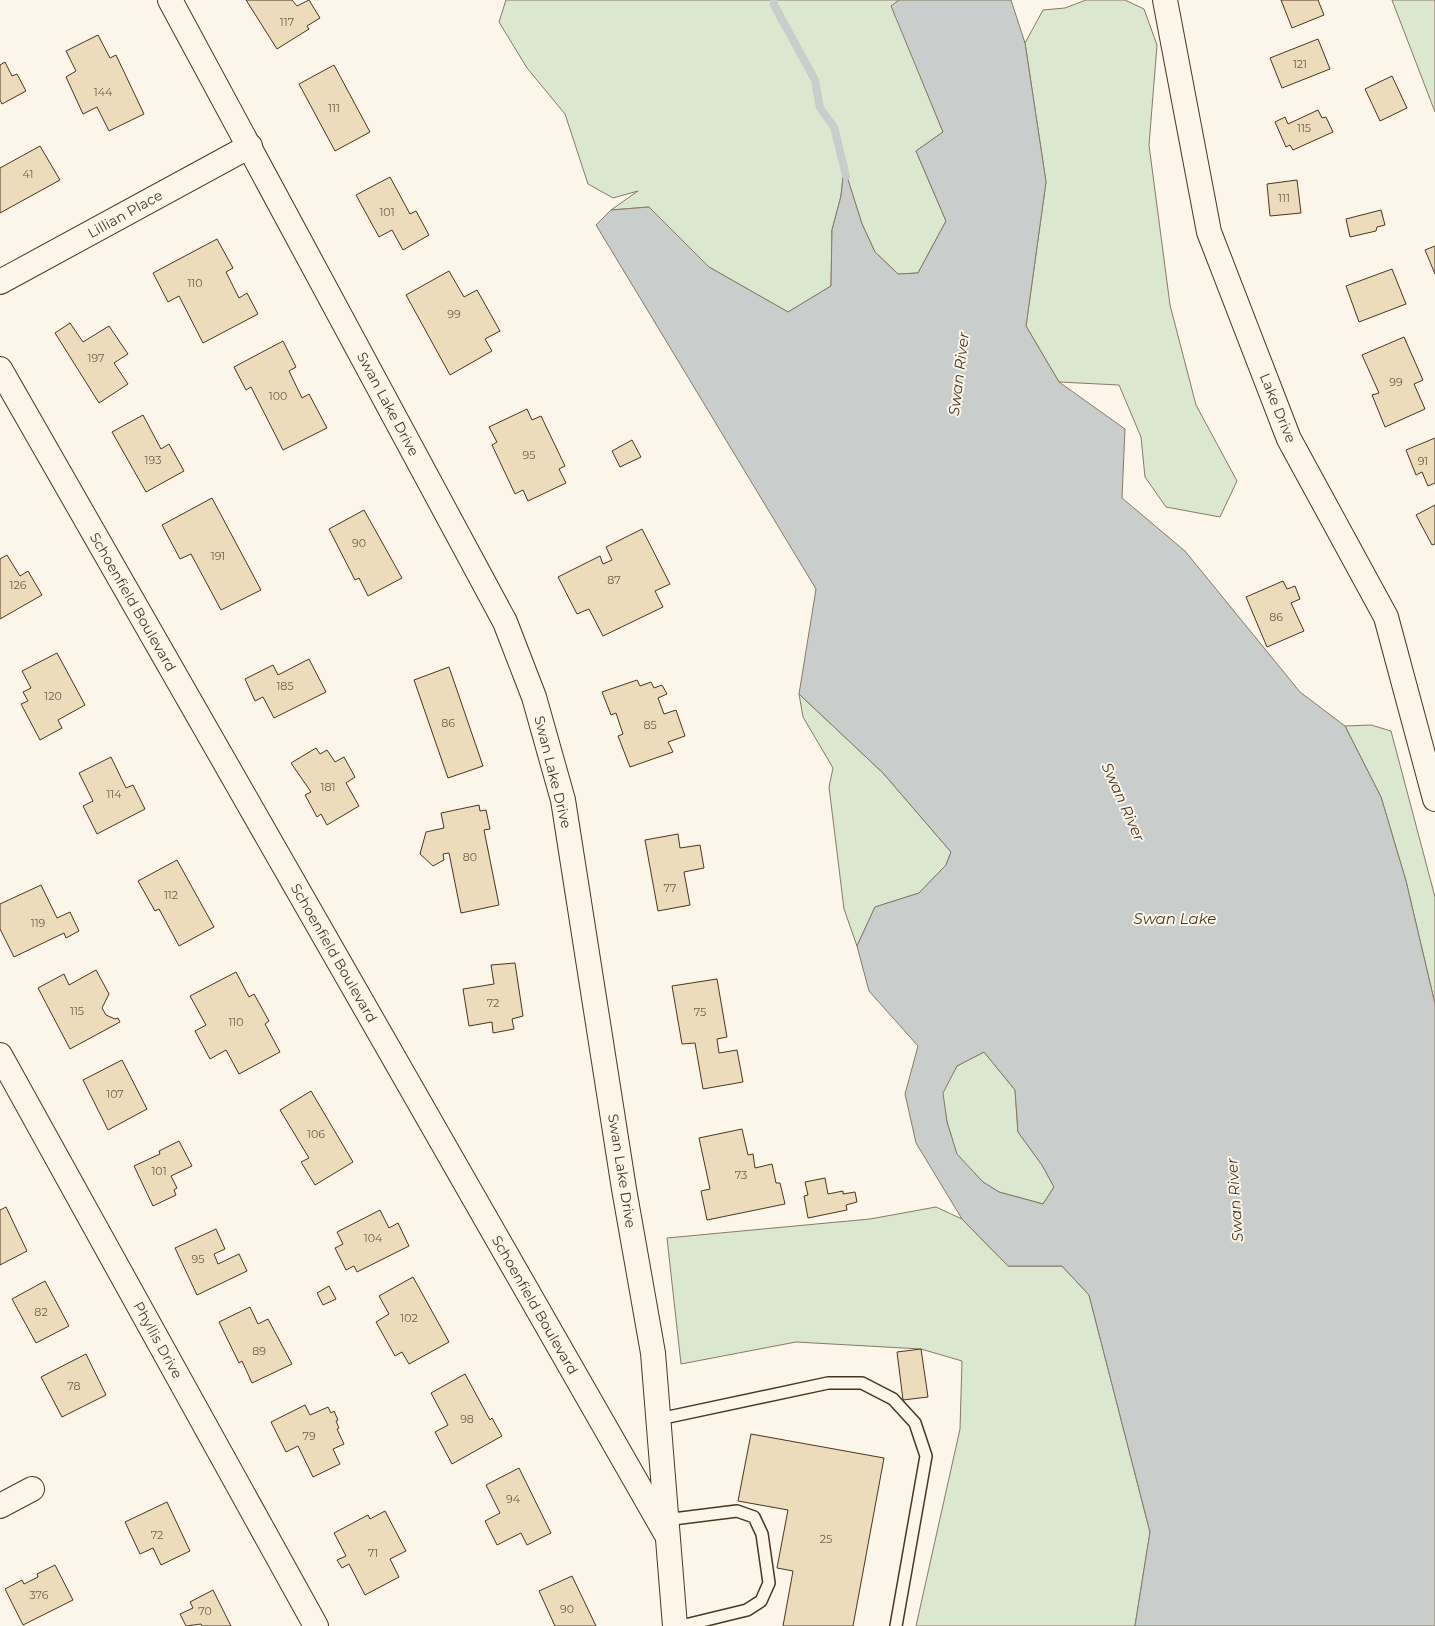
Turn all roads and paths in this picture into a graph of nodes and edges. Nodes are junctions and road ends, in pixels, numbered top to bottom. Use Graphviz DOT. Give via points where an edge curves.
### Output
graph roads {
  1 [pos="170,0"];
  2 [pos="1165,0"];
  3 [pos="250,146"];
  4 [pos="0,282"];
  5 [pos="0,369"];
  6 [pos="1435,799"];
  7 [pos="0,1055"];
  8 [pos="658,1419"];
  9 [pos="32,1489"];
  10 [pos="0,1506"];
  11 [pos="664,1526"];
  12 [pos="316,1626"];
  13 [pos="675,1626"];
  14 [pos="680,1626"];
  15 [pos="896,1626"];
  1 -- 3 [label="street, Swan Lake Drive"];
  2 -- 6 [label="street, Lake Drive" via="1209,232 1289,439 1386,617"];
  3 -- 4 [label="street, Lillian Place"];
  3 -- 8 [label="street, Swan Lake Drive" via="505,622 534,697 563,800 622,1179 653,1353"];
  5 -- 11 [label="street, Schoenfield Boulevard"];
  7 -- 12 [label="street, Phyllis Drive"];
  8 -- 11 [label="street, Swan Lake Drive"];
  8 -- 15 [label="lane" via="828,1383 862,1383 893,1399 915,1422 926,1456"];
  9 -- 10 [label="street"];
  11 -- 13 [label="street, Swan Lake Drive"];
  11 -- 14 [label="lane" via="737,1511 754,1517 762,1534 768,1583 761,1601 748,1610"];
}
